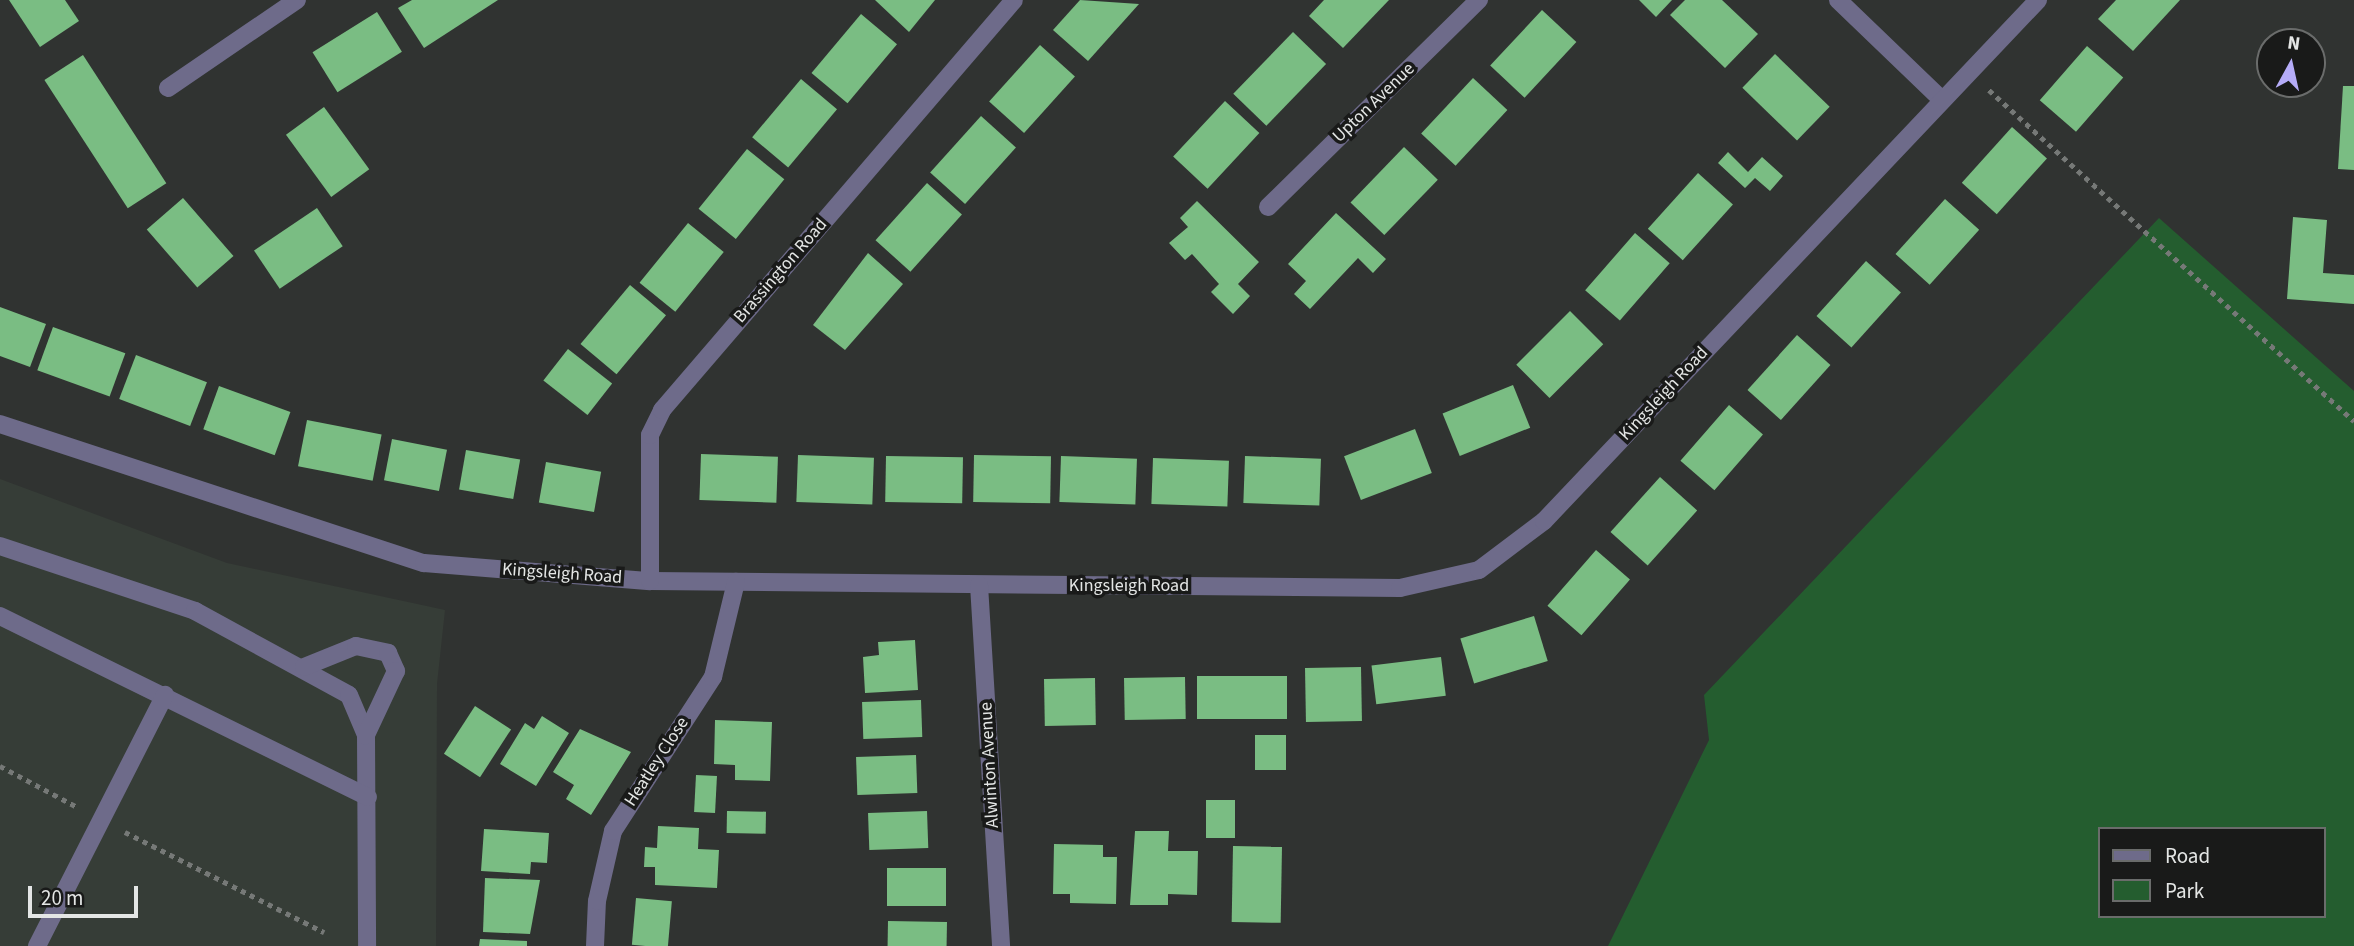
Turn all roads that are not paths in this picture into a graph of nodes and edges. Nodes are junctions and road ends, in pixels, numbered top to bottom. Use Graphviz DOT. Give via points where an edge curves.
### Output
graph roads {
  1 [pos="297,0"];
  2 [pos="1014,0"];
  3 [pos="1479,0"];
  4 [pos="1838,0"];
  5 [pos="2038,0"];
  6 [pos="168,88"];
  7 [pos="1942,100"];
  8 [pos="1268,207"];
  9 [pos="0,424"];
  10 [pos="0,546"];
  11 [pos="650,581"];
  12 [pos="736,582"];
  13 [pos="979,585"];
  14 [pos="0,616"];
  15 [pos="304,667"];
  16 [pos="165,695"];
  17 [pos="366,735"];
  18 [pos="368,797"];
  19 [pos="37,946"];
  20 [pos="367,946"];
  21 [pos="595,946"];
  22 [pos="1001,946"];
  1 -- 6 [label="street"];
  2 -- 11 [label="street, Brassington Road" via="662,410 650,435"];
  3 -- 8 [label="street, Upton Avenue"];
  4 -- 7 [label="street"];
  5 -- 7 [label="street, Kingsleigh Road"];
  7 -- 13 [label="street, Kingsleigh Road" via="1544,521 1479,570 1400,588"];
  9 -- 11 [label="street, Kingsleigh Road" via="424,563"];
  10 -- 15 [label="street" via="195,611"];
  11 -- 12 [label="street, Kingsleigh Road"];
  12 -- 13 [label="street, Kingsleigh Road"];
  12 -- 21 [label="street, Heatley Close" via="712,677 614,831 601,875"];
  13 -- 22 [label="street, Alwinton Avenue"];
  14 -- 16 [label="street"];
  15 -- 17 [label="street" via="349,695"];
  15 -- 17 [label="street" via="356,646 388,653 396,670"];
  16 -- 18 [label="street"];
  16 -- 19 [label="street"];
  17 -- 18 [label="street"];
  18 -- 20 [label="street"];
}
